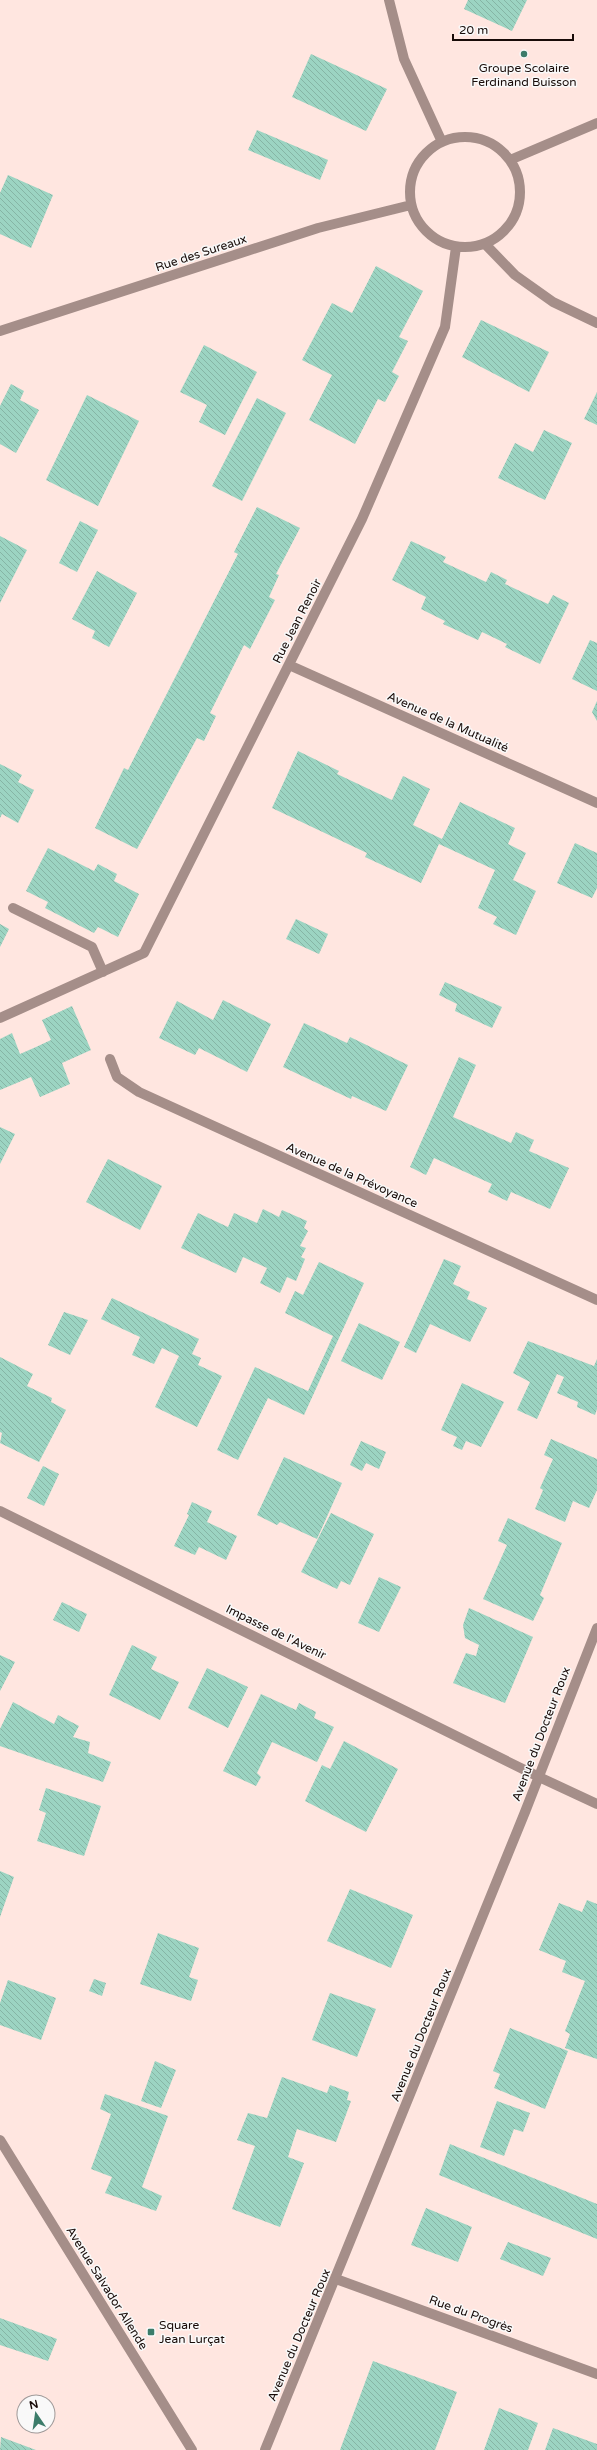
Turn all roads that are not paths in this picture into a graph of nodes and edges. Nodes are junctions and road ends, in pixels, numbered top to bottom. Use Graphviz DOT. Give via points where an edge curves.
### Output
graph roads {
  1 [pos="389,0"];
  2 [pos="597,123"];
  3 [pos="442,142"];
  4 [pos="510,160"];
  5 [pos="411,205"];
  6 [pos="485,244"];
  7 [pos="456,247"];
  8 [pos="597,323"];
  9 [pos="0,331"];
  10 [pos="289,665"];
  11 [pos="597,803"];
  12 [pos="13,908"];
  13 [pos="103,972"];
  14 [pos="0,1018"];
  15 [pos="110,1059"];
  16 [pos="597,1300"];
  17 [pos="0,1511"];
  18 [pos="597,1628"];
  19 [pos="539,1777"];
  20 [pos="597,1804"];
  21 [pos="0,2140"];
  22 [pos="336,2278"];
  23 [pos="597,2374"];
  24 [pos="192,2450"];
  25 [pos="265,2450"];
  1 -- 3 [label="street" via="404,59"];
  2 -- 4 [label="street"];
  3 -- 4 [label="street" via="454,138 479,139 502,150"];
  3 -- 5 [label="street" via="426,152 415,168 410,186"];
  4 -- 6 [label="street" via="517,175 520,191 518,208 511,223 500,235"];
  5 -- 7 [label="street" via="417,220 427,233 440,242"];
  5 -- 9 [label="street, Rue des Sureaux" via="318,228"];
  6 -- 7 [label="street"];
  6 -- 8 [label="street" via="515,275 553,302"];
  7 -- 10 [label="street, Rue Jean Renoir" via="445,327 362,519"];
  10 -- 11 [label="street, Avenue de la Mutualité"];
  10 -- 13 [label="street, Rue Jean Renoir" via="144,953"];
  12 -- 13 [label="street" via="92,947"];
  13 -- 14 [label="street, Rue Jean Renoir"];
  15 -- 16 [label="street, Avenue de la Prévoyance" via="117,1077 139,1092"];
  17 -- 19 [label="street, Impasse de l'Avenir"];
  18 -- 19 [label="street, Avenue du Docteur Roux"];
  19 -- 20 [label="street, Impasse de l'Avenir"];
  19 -- 22 [label="street, Avenue du Docteur Roux"];
  21 -- 24 [label="street, Avenue Salvador Allende"];
  22 -- 23 [label="street, Rue du Progrès"];
  22 -- 25 [label="street, Avenue du Docteur Roux"];
}
